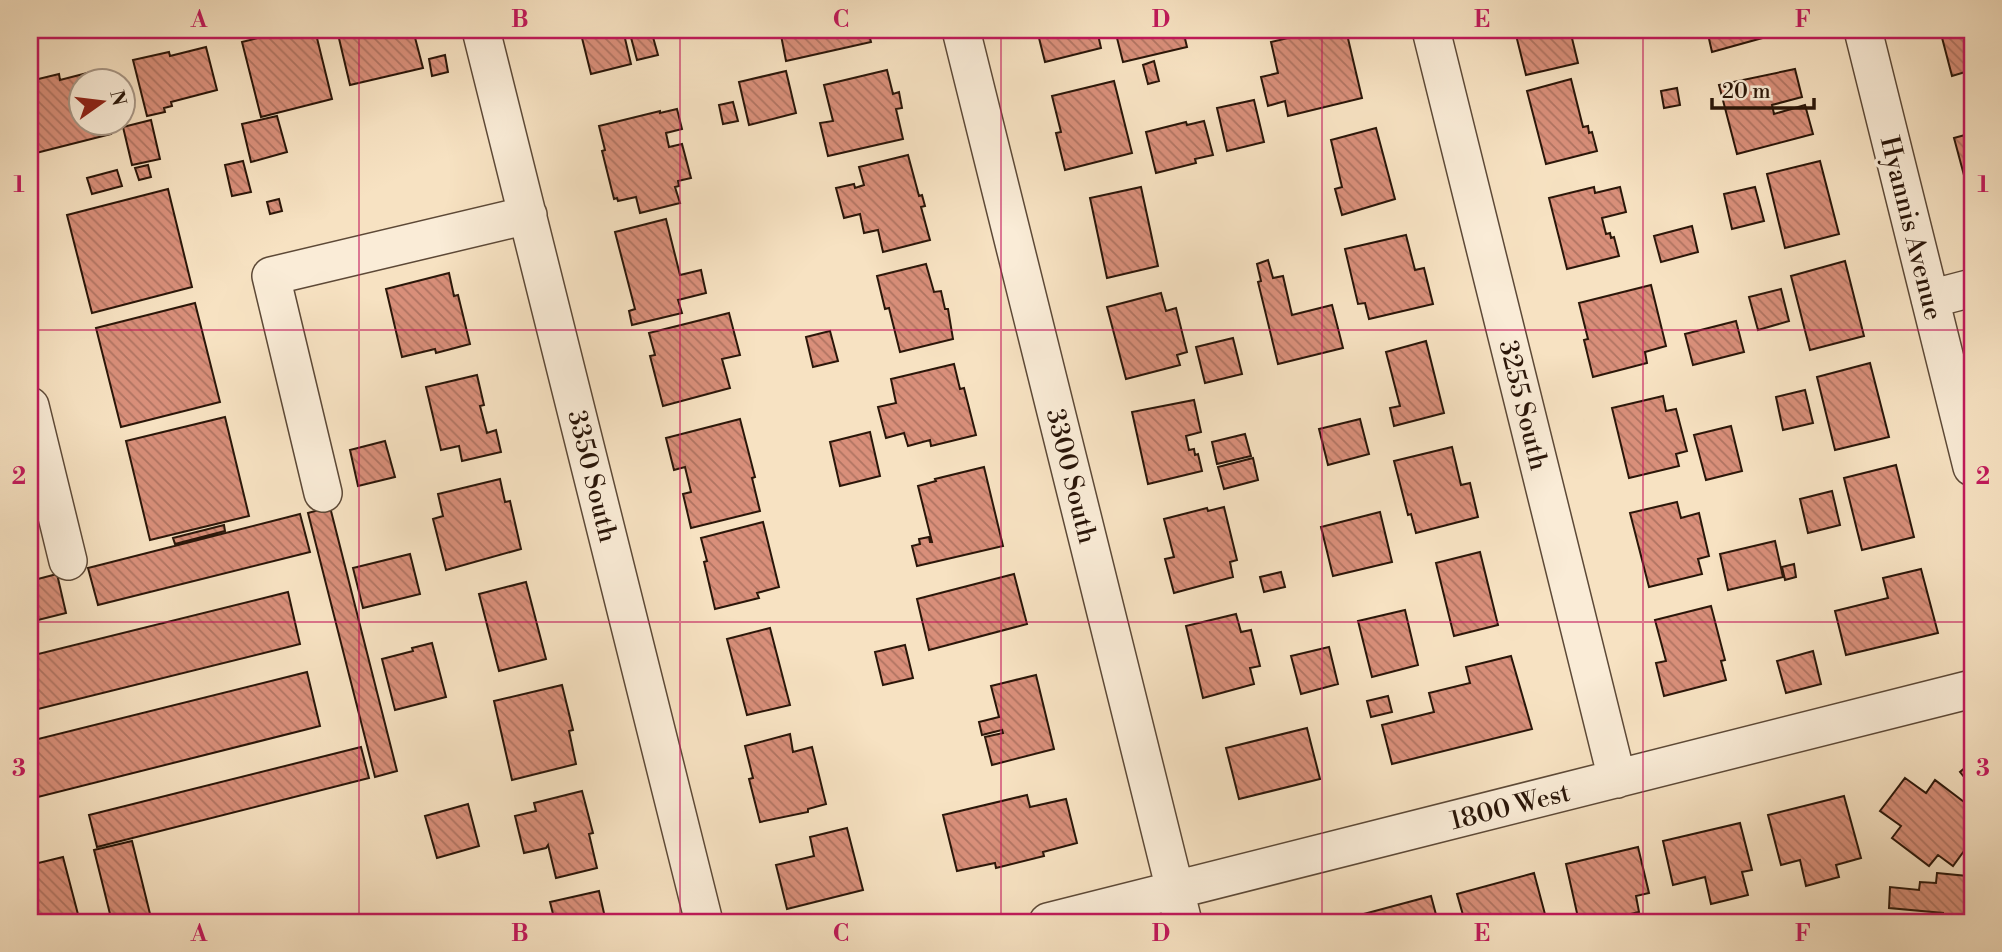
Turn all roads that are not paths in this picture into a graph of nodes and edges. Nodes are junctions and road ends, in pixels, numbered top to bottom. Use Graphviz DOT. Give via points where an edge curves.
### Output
graph roads {
  1 [pos="481,30"];
  2 [pos="961,30"];
  3 [pos="1431,30"];
  4 [pos="1863,30"];
  5 [pos="528,215"];
  6 [pos="1972,288"];
  7 [pos="1930,299"];
  8 [pos="30,406"];
  9 [pos="1972,467"];
  10 [pos="323,493"];
  11 [pos="68,561"];
  12 [pos="1972,689"];
  13 [pos="1617,779"];
  14 [pos="1180,906"];
  15 [pos="704,922"];
  16 [pos="1048,922"];
  1 -- 5 [label="street, 3350 South"];
  2 -- 14 [label="street, 3300 South"];
  3 -- 13 [label="street, 3255 South"];
  4 -- 7 [label="street, Hyannis Avenue"];
  5 -- 10 [label="street" via="271,276"];
  5 -- 15 [label="street, 3350 South"];
  6 -- 7 [label="street"];
  7 -- 9 [label="street, Hyannis Avenue"];
  8 -- 11 [label="street"];
  12 -- 13 [label="street, 1800 West"];
  13 -- 14 [label="street, 1800 West"];
  14 -- 16 [label="street, 1800 West"];
}
